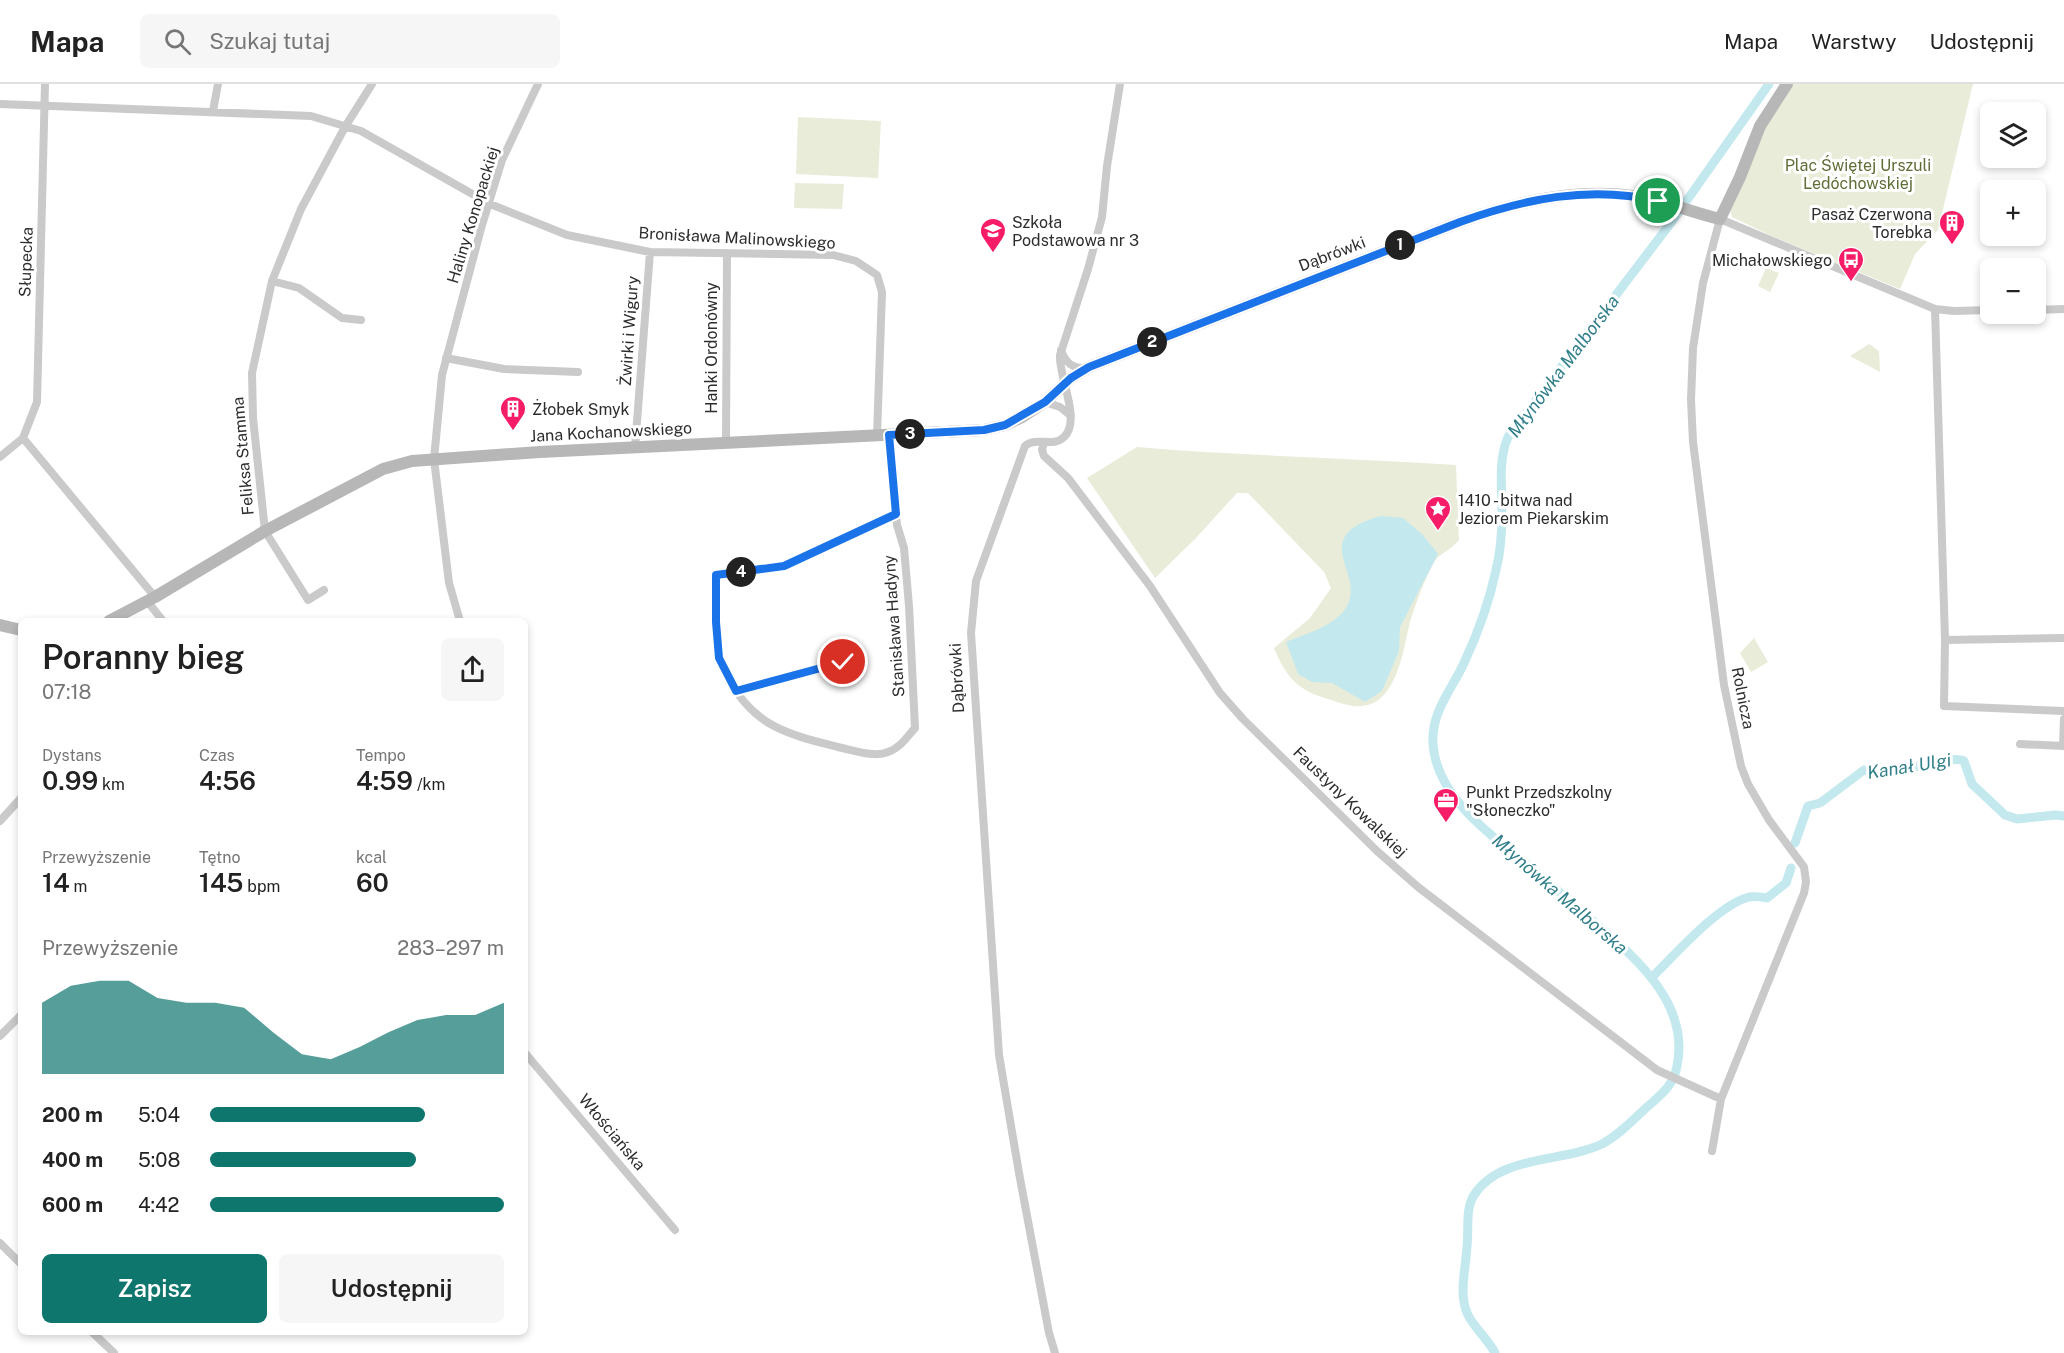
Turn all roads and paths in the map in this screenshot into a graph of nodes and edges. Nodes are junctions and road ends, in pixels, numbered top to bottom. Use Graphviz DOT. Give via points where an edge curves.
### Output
graph roads {
  1 [pos="45,84"];
  2 [pos="218,84"];
  3 [pos="372,84"];
  4 [pos="538,84"];
  5 [pos="1120,84"];
  6 [pos="1787,84"];
  7 [pos="0,104"];
  8 [pos="45,105"];
  9 [pos="213,111"];
  10 [pos="345,127"];
  11 [pos="490,204"];
  12 [pos="1720,219"];
  13 [pos="650,252"];
  14 [pos="727,253"];
  15 [pos="272,281"];
  16 [pos="1935,309"];
  17 [pos="2064,309"];
  18 [pos="1980,310"];
  19 [pos="2046,310"];
  20 [pos="361,320"];
  21 [pos="879,346"];
  22 [pos="1061,350"];
  23 [pos="447,358"];
  24 [pos="1089,367"];
  25 [pos="578,372"];
  26 [pos="1065,384"];
  27 [pos="1045,402"];
  28 [pos="1070,415"];
  29 [pos="883,435"];
  30 [pos="23,438"];
  31 [pos="726,442"];
  32 [pos="1044,443"];
  33 [pos="634,448"];
  34 [pos="0,457"];
  35 [pos="434,459"];
  36 [pos="896,514"];
  37 [pos="265,531"];
  38 [pos="324,590"];
  39 [pos="151,599"];
  40 [pos="116,618"];
  41 [pos="161,618"];
  42 [pos="459,618"];
  43 [pos="0,626"];
  44 [pos="18,629"];
  45 [pos="2064,638"];
  46 [pos="1945,640"];
  47 [pos="843,662"];
  48 [pos="736,691"];
  49 [pos="2064,711"];
  50 [pos="2064,719"];
  51 [pos="2020,744"];
  52 [pos="2063,746"];
  53 [pos="18,801"];
  54 [pos="0,820"];
  55 [pos="18,1018"];
  56 [pos="0,1036"];
  57 [pos="528,1057"];
  58 [pos="1721,1099"];
  59 [pos="1712,1150"];
  60 [pos="675,1230"];
  61 [pos="0,1243"];
  62 [pos="18,1261"];
  63 [pos="95,1335"];
  64 [pos="114,1353"];
  65 [pos="1055,1353"];
  1 -- 8 [label="street, Słupecka"];
  2 -- 9 [label="street"];
  3 -- 10 [label="street, Feliksa Stamma"];
  4 -- 11 [label="street, Haliny Konopackiej" via="502,160"];
  5 -- 22 [label="street" via="1102,217"];
  6 -- 12 [label="street" via="1760,126"];
  7 -- 8 [label="street, Bronisława Malinowskiego"];
  8 -- 9 [label="street, Bronisława Malinowskiego"];
  8 -- 30 [label="street, Słupecka" via="37,402"];
  9 -- 10 [label="street, Bronisława Malinowskiego" via="302,114"];
  10 -- 11 [label="street, Bronisława Malinowskiego" via="361,131"];
  10 -- 15 [label="street, Feliksa Stamma" via="301,209"];
  11 -- 13 [label="street, Bronisława Malinowskiego" via="567,235"];
  11 -- 23 [label="street, Haliny Konopackiej"];
  12 -- 16 [label="street"];
  12 -- 24 [label="street, Dąbrówki" via="1645,198 1604,194 1508,206"];
  12 -- 58 [label="street, Rolnicza" via="1696,326 1691,400 1724,685 1748,784 1768,820 1804,867 1806,882"];
  13 -- 14 [label="street, Bronisława Malinowskiego"];
  13 -- 33 [label="street, Żwirki i Wigury"];
  14 -- 21 [label="street, Bronisława Malinowskiego" via="833,255 856,261 877,275 882,292"];
  14 -- 31 [label="street, Hanki Ordonówny"];
  15 -- 20 [label="street" via="299,288 342,318"];
  15 -- 37 [label="street, Feliksa Stamma" via="252,373"];
  16 -- 18 [label="street"];
  16 -- 46 [label="street"];
  17 -- 19 [label="street"];
  21 -- 29 [label="street, Stanisława Hadyny"];
  22 -- 24 [label="street" via="1071,365"];
  22 -- 26 [label="street"];
  23 -- 25 [label="street" via="504,369"];
  23 -- 35 [label="street, Haliny Konopackiej"];
  24 -- 26 [label="street, Dąbrówki"];
  26 -- 27 [label="street, Dąbrówki"];
  26 -- 28 [label="street"];
  27 -- 28 [label="street"];
  27 -- 29 [label="street, Jana Kochanowskiego" via="1005,425"];
  28 -- 32 [label="street" via="1065,437"];
  29 -- 31 [label="street, Jana Kochanowskiego"];
  29 -- 36 [label="street, Stanisława Hadyny"];
  30 -- 34 [label="street, Słupecka"];
  30 -- 39 [label="street"];
  31 -- 33 [label="street, Jana Kochanowskiego"];
  32 -- 58 [label="street, Faustyny Kowalskiej" via="1044,456 1068,478 1150,586 1220,693 1377,851 1666,1075"];
  32 -- 65 [label="street, Dąbrówki" via="1030,441 1023,449 976,581 970,633 999,1055"];
  33 -- 35 [label="street, Jana Kochanowskiego"];
  35 -- 37 [label="street, Jana Kochanowskiego" via="383,470"];
  35 -- 42 [label="street, Haliny Konopackiej" via="449,583"];
  36 -- 48 [label="street" via="784,566 716,575 719,658"];
  36 -- 48 [label="street, Stanisława Hadyny" via="904,548 914,666 915,728 905,740 886,753 871,753 796,736 775,728"];
  37 -- 38 [label="street, Feliksa Stamma" via="308,600"];
  37 -- 39 [label="street, Jana Kochanowskiego"];
  39 -- 40 [label="street, Jana Kochanowskiego"];
  39 -- 41 [label="street"];
  43 -- 44 [label="street"];
  45 -- 46 [label="street"];
  46 -- 49 [label="street" via="1944,706"];
  47 -- 48 [label="street"];
  50 -- 52 [label="street"];
  51 -- 52 [label="street"];
  53 -- 54 [label="street"];
  55 -- 56 [label="street"];
  57 -- 60 [label="street, Włościańska"];
  58 -- 59 [label="street, Rolnicza"];
  61 -- 62 [label="street"];
  63 -- 64 [label="street"];
}
